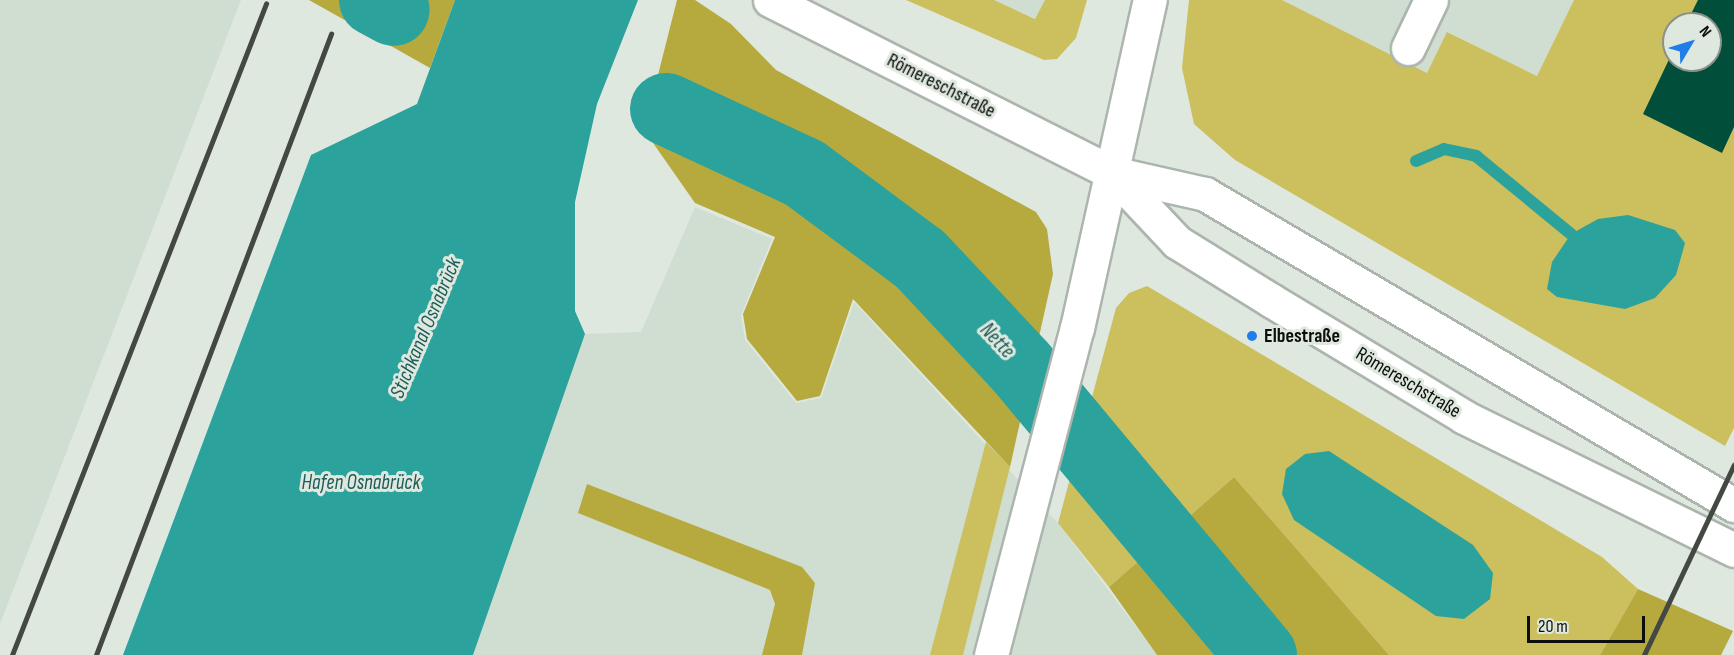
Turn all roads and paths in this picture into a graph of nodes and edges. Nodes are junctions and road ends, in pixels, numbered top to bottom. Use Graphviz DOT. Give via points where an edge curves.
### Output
graph roads {
  1 [pos="770,0"];
  2 [pos="1150,0"];
  3 [pos="1431,0"];
  4 [pos="1408,48"];
  5 [pos="1112,173"];
  6 [pos="1734,506"];
  7 [pos="1734,550"];
  8 [pos="991,655"];
  1 -- 5 [label="main road, Römereschstraße"];
  2 -- 5 [label="main road"];
  3 -- 4 [label="main road"];
  5 -- 6 [label="main road, Römereschstraße" via="1205,194"];
  5 -- 7 [label="main road, Römereschstraße" via="1177,242 1272,302 1464,417"];
  5 -- 8 [label="main road" via="1077,327"];
}
